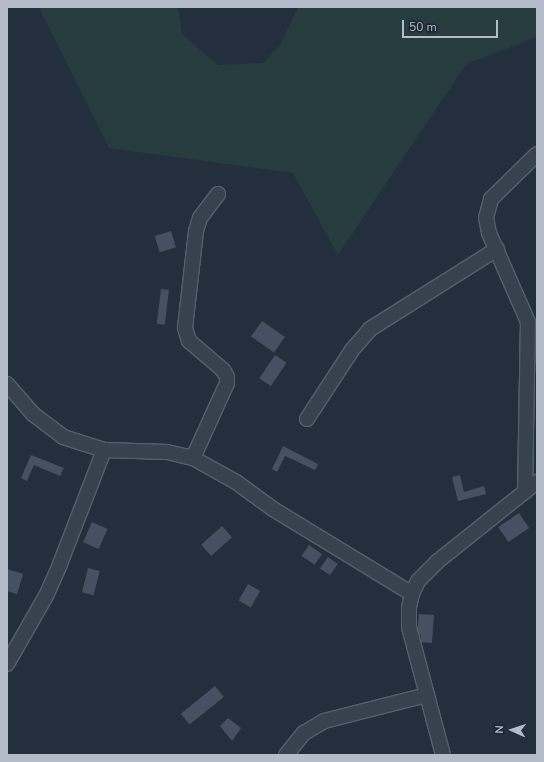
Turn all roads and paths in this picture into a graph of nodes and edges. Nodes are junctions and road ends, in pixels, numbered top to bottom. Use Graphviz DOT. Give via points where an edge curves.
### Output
graph roads {
  1 [pos="537,154"];
  2 [pos="218,194"];
  3 [pos="496,249"];
  4 [pos="7,384"];
  5 [pos="307,419"];
  6 [pos="104,450"];
  7 [pos="193,458"];
  8 [pos="537,482"];
  9 [pos="525,491"];
  10 [pos="412,594"];
  11 [pos="7,664"];
  12 [pos="427,695"];
  13 [pos="286,755"];
  14 [pos="443,755"];
  1 -- 3 [label="street" via="491,198 486,218"];
  2 -- 7 [label="street" via="200,218 196,231 185,328 190,341 228,377"];
  3 -- 5 [label="street" via="370,329 352,350"];
  3 -- 9 [label="street" via="528,322"];
  4 -- 6 [label="street" via="33,414 63,437"];
  6 -- 7 [label="street" via="167,452"];
  6 -- 11 [label="street" via="52,583"];
  7 -- 10 [label="street" via="236,482 279,513"];
  8 -- 9 [label="street"];
  9 -- 10 [label="street" via="438,561 418,581"];
  10 -- 12 [label="street" via="409,627"];
  12 -- 13 [label="street" via="324,721 304,733"];
  12 -- 14 [label="street"];
}
